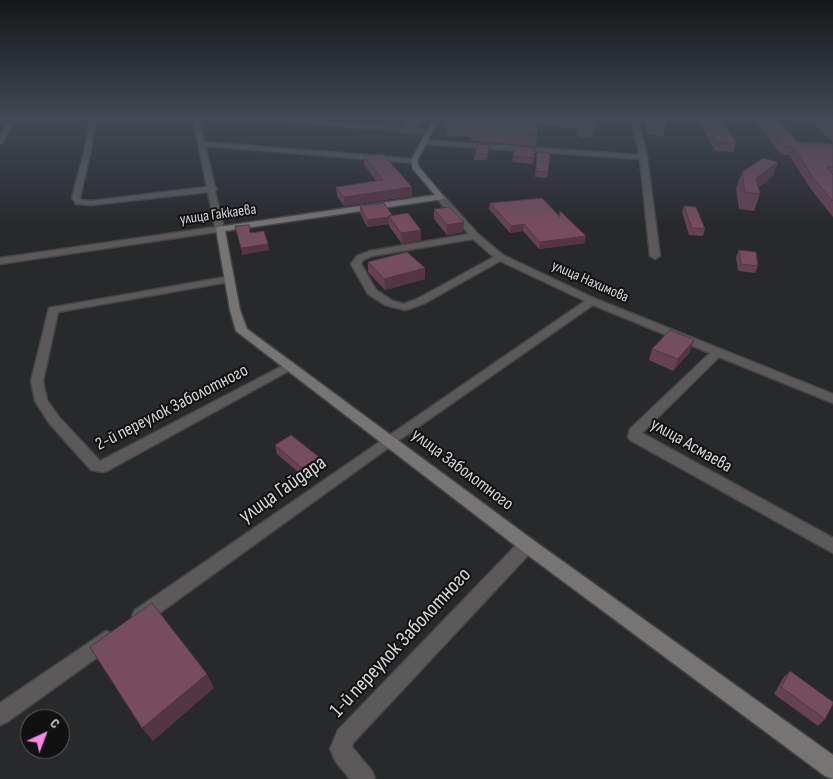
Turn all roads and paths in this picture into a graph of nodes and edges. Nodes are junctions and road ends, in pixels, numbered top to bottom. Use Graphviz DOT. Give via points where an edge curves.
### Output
graph roads {
  1 [pos="86,155"];
  2 [pos="205,155"];
  3 [pos="344,155"];
  4 [pos="417,155"];
  5 [pos="620,155"];
  6 [pos="644,157"];
  7 [pos="414,161"];
  8 [pos="213,188"];
  9 [pos="440,197"];
  10 [pos="220,229"];
  11 [pos="475,236"];
  12 [pos="655,256"];
  13 [pos="500,257"];
  14 [pos="0,261"];
  15 [pos="230,279"];
  16 [pos="592,301"];
  17 [pos="718,352"];
  18 [pos="290,367"];
  19 [pos="833,399"];
  20 [pos="390,440"];
  21 [pos="527,545"];
  22 [pos="833,546"];
  23 [pos="0,715"];
  24 [pos="833,768"];
  25 [pos="364,779"];
  1 -- 8 [label="street" via="76,198 79,202"];
  2 -- 8 [label="street, улица Заболотного"];
  3 -- 7 [label="street"];
  4 -- 7 [label="street"];
  5 -- 6 [label="street"];
  6 -- 12 [label="street"];
  7 -- 9 [label="street, улица Нахимова"];
  8 -- 10 [label="street, улица Заболотного"];
  9 -- 10 [label="street, улица Гаккаева"];
  9 -- 11 [label="street, улица Нахимова"];
  10 -- 14 [label="street, улица Гаккаева"];
  10 -- 15 [label="street, улица Заболотного"];
  11 -- 13 [label="street, улица Нахимова"];
  11 -- 13 [label="street" via="370,254 360,258 356,264 372,292 388,303 405,307"];
  13 -- 16 [label="street, улица Нахимова"];
  15 -- 18 [label="street, улица Заболотного" via="242,331"];
  15 -- 18 [label="street, 2-й переулок Заболотного" via="53,310 37,380 40,401 96,466 102,467"];
  16 -- 17 [label="street, улица Нахимова"];
  16 -- 20 [label="street, улица Гайдара"];
  17 -- 19 [label="street, улица Нахимова"];
  17 -- 22 [label="street, улица Асмаева" via="635,432 635,437"];
  18 -- 20 [label="street, улица Заболотного"];
  20 -- 21 [label="street, улица Заболотного"];
  20 -- 23 [label="street, улица Гайдара"];
  21 -- 24 [label="street, улица Заболотного"];
  21 -- 25 [label="street, 1-й переулок Заболотного" via="345,737 341,749"];
}
